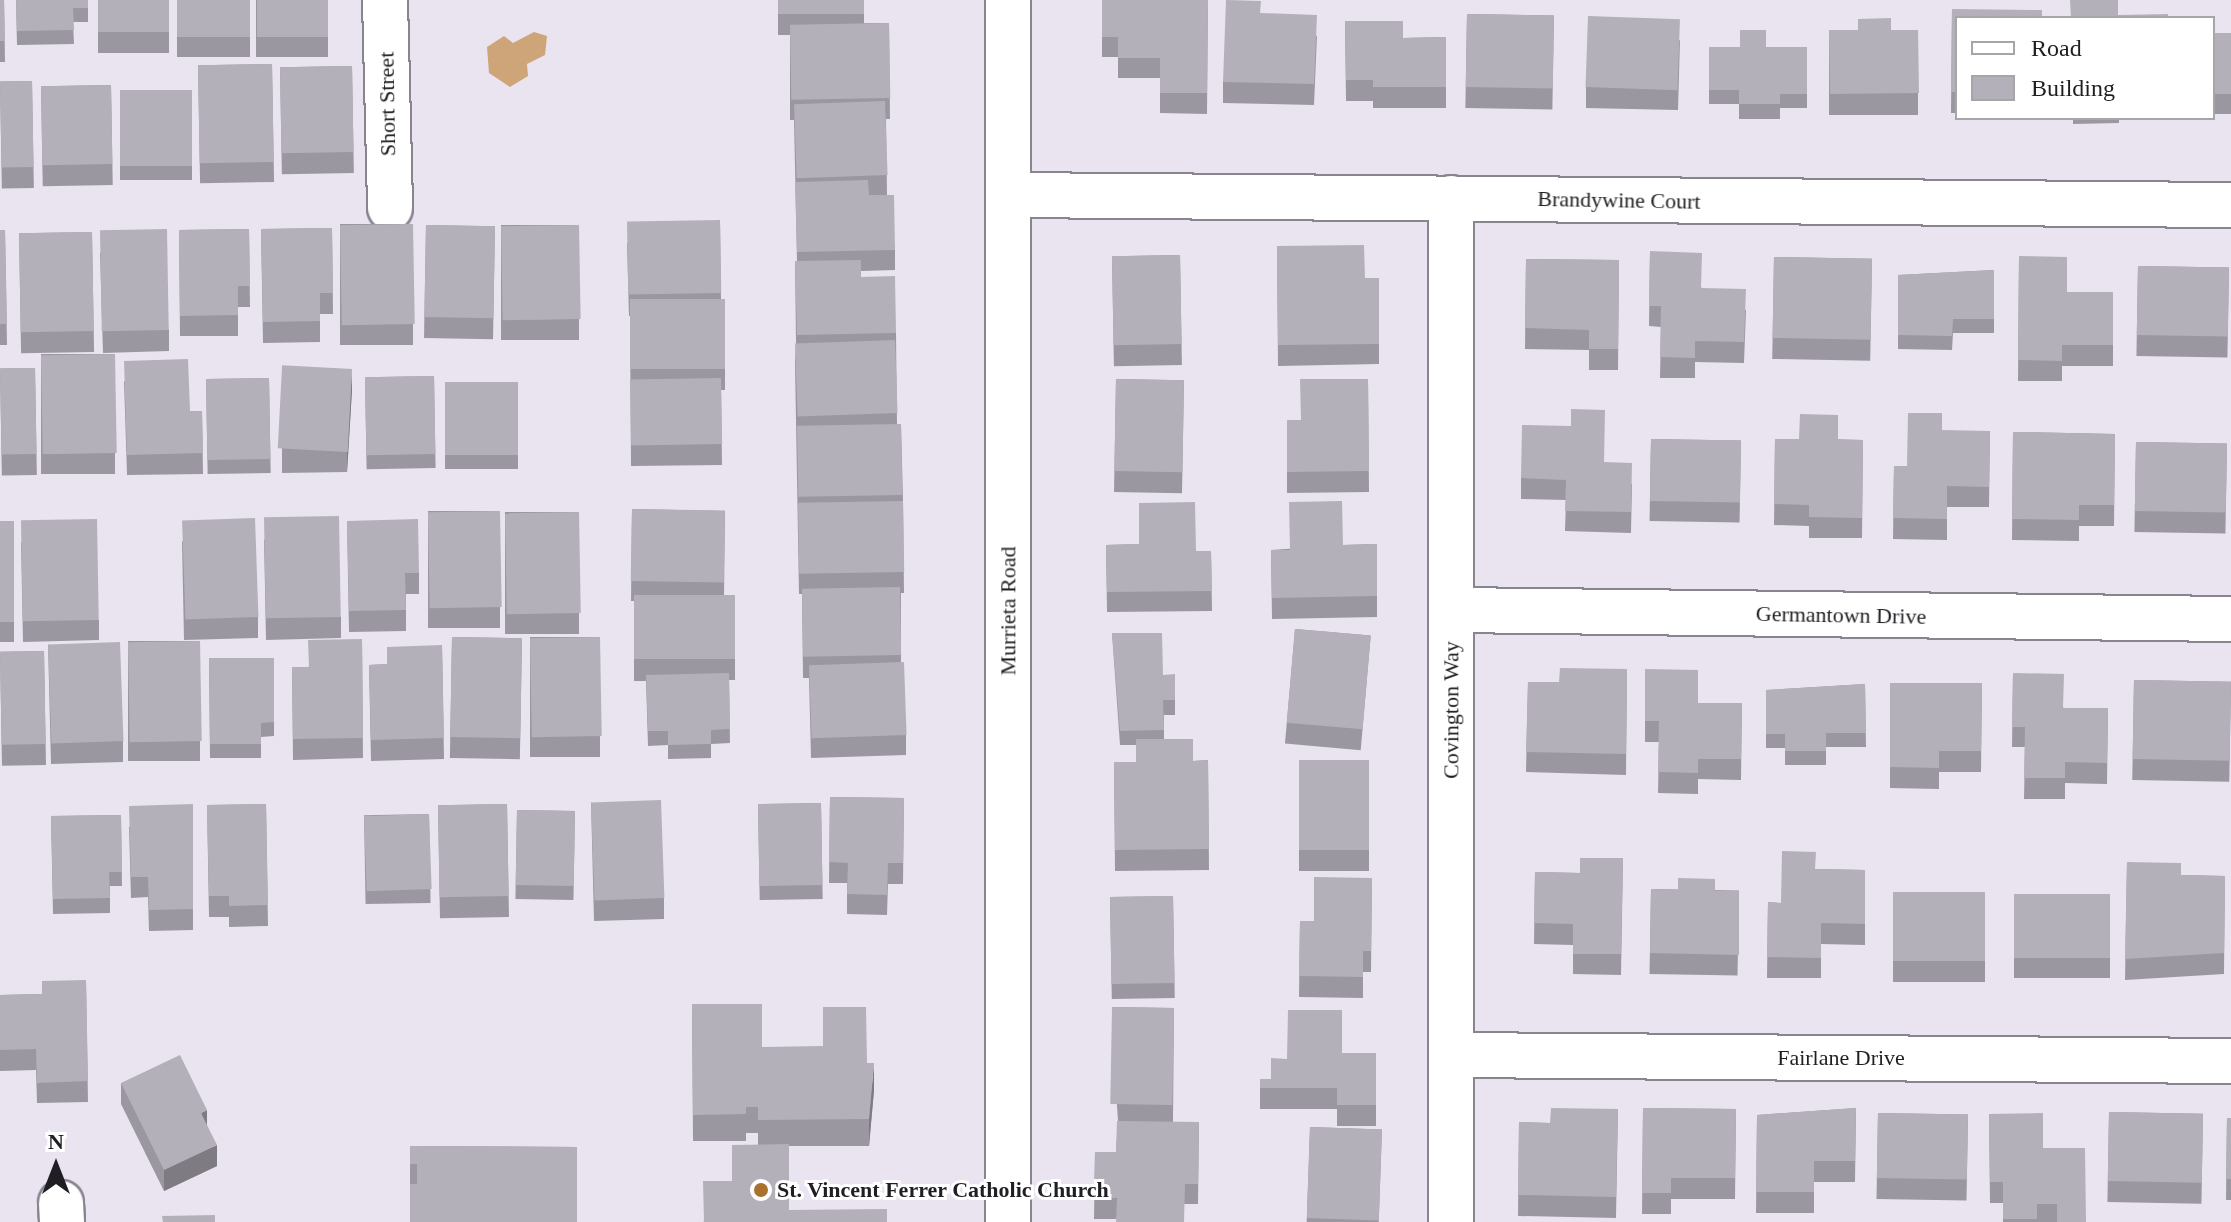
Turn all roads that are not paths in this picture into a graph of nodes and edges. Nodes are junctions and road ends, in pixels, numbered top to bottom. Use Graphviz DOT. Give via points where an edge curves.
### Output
graph roads {
  1 [pos="385,0"];
  2 [pos="1008,0"];
  3 [pos="1008,195"];
  4 [pos="1451,198"];
  5 [pos="2231,205"];
  6 [pos="390,208"];
  7 [pos="1451,610"];
  8 [pos="2231,619"];
  9 [pos="1451,1055"];
  10 [pos="2231,1061"];
  11 [pos="1008,1222"];
  12 [pos="1451,1222"];
  1 -- 6 [label="street, Short Street"];
  2 -- 3 [label="street, Murrieta Road"];
  3 -- 4 [label="street, Brandywine Court"];
  3 -- 11 [label="street, Murrieta Road"];
  4 -- 5 [label="street, Brandywine Court"];
  4 -- 7 [label="street, Covington Way"];
  7 -- 8 [label="street, Germantown Drive"];
  7 -- 9 [label="street, Covington Way"];
  9 -- 10 [label="street, Fairlane Drive"];
  9 -- 12 [label="street, Covington Way"];
}
